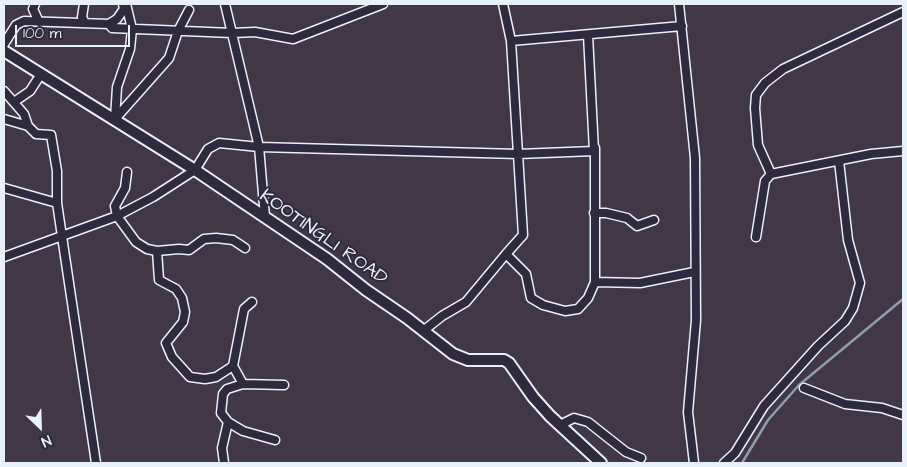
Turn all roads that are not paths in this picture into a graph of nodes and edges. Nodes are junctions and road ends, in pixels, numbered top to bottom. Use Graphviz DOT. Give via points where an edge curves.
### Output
graph roads {
  1 [pos="35,4"];
  2 [pos="84,4"];
  3 [pos="124,4"];
  4 [pos="226,4"];
  5 [pos="384,4"];
  6 [pos="503,4"];
  7 [pos="679,4"];
  8 [pos="189,10"];
  9 [pos="903,12"];
  10 [pos="39,22"];
  11 [pos="85,23"];
  12 [pos="109,24"];
  13 [pos="682,26"];
  14 [pos="132,28"];
  15 [pos="178,30"];
  16 [pos="232,33"];
  17 [pos="588,35"];
  18 [pos="511,41"];
  19 [pos="4,44"];
  20 [pos="4,52"];
  21 [pos="41,74"];
  22 [pos="4,90"];
  23 [pos="14,102"];
  24 [pos="4,119"];
  25 [pos="115,119"];
  26 [pos="28,126"];
  27 [pos="259,147"];
  28 [pos="595,148"];
  29 [pos="903,150"];
  30 [pos="518,154"];
  31 [pos="839,161"];
  32 [pos="195,170"];
  33 [pos="127,172"];
  34 [pos="770,174"];
  35 [pos="4,188"];
  36 [pos="57,203"];
  37 [pos="594,213"];
  38 [pos="117,216"];
  39 [pos="265,217"];
  40 [pos="654,220"];
  41 [pos="62,234"];
  42 [pos="756,237"];
  43 [pos="245,248"];
  44 [pos="157,252"];
  45 [pos="506,254"];
  46 [pos="4,257"];
  47 [pos="694,272"];
  48 [pos="595,282"];
  49 [pos="252,302"];
  50 [pos="424,331"];
  51 [pos="233,366"];
  52 [pos="243,384"];
  53 [pos="284,385"];
  54 [pos="804,388"];
  55 [pos="903,415"];
  56 [pos="228,422"];
  57 [pos="560,425"];
  58 [pos="275,440"];
  59 [pos="641,458"];
  60 [pos="96,463"];
  61 [pos="224,463"];
  62 [pos="601,463"];
  63 [pos="694,463"];
  64 [pos="724,463"];
  1 -- 10 [label="street" via="33,9"];
  2 -- 11 [label="street" via="82,17"];
  3 -- 12 [label="street" via="124,9"];
  3 -- 14 [label="street"];
  4 -- 16 [label="street"];
  5 -- 16 [label="street" via="293,39 255,32"];
  6 -- 18 [label="street"];
  7 -- 13 [label="street"];
  8 -- 15 [label="street"];
  9 -- 34 [label="street" via="783,69 764,83 756,95 754,108 758,145"];
  10 -- 11 [label="street"];
  10 -- 19 [label="street" via="24,21 16,25"];
  11 -- 12 [label="street"];
  12 -- 14 [label="street" via="112,28"];
  13 -- 17 [label="street"];
  13 -- 47 [label="street" via="694,158"];
  14 -- 15 [label="street"];
  14 -- 25 [label="street" via="130,49 116,87"];
  15 -- 16 [label="street"];
  15 -- 25 [label="street" via="169,58"];
  16 -- 27 [label="street"];
  17 -- 18 [label="street"];
  17 -- 28 [label="street"];
  18 -- 30 [label="street"];
  20 -- 21 [label="street, KOOTINGLI ROAD"];
  21 -- 23 [label="street" via="30,90"];
  21 -- 25 [label="street, KOOTINGLI ROAD"];
  22 -- 23 [label="street"];
  23 -- 26 [label="street" via="24,114"];
  24 -- 26 [label="street"];
  25 -- 32 [label="street, KOOTINGLI ROAD"];
  26 -- 36 [label="street" via="36,134 51,135 57,172"];
  27 -- 30 [label="street"];
  27 -- 32 [label="street" via="219,143 208,148"];
  27 -- 39 [label="street"];
  28 -- 30 [label="street" via="589,152"];
  28 -- 37 [label="street"];
  29 -- 31 [label="street"];
  30 -- 45 [label="street" via="523,235"];
  31 -- 34 [label="street"];
  31 -- 64 [label="street" via="848,240 860,283 853,308 845,321 764,406 735,453"];
  32 -- 38 [label="street"];
  32 -- 39 [label="street, KOOTINGLI ROAD"];
  33 -- 38 [label="street" via="125,188 115,206"];
  34 -- 42 [label="street" via="765,181"];
  35 -- 36 [label="street"];
  36 -- 41 [label="street"];
  37 -- 40 [label="street" via="627,218 637,226"];
  37 -- 48 [label="street"];
  38 -- 41 [label="street"];
  38 -- 44 [label="street" via="136,242"];
  39 -- 50 [label="street, KOOTINGLI ROAD"];
  41 -- 46 [label="street"];
  41 -- 60 [label="street"];
  43 -- 44 [label="street" via="233,240 216,238 204,239 189,250 179,248"];
  44 -- 51 [label="street" via="159,280 176,289 185,312 183,322 166,343 172,357 190,377 216,377"];
  45 -- 48 [label="street" via="526,274 531,298 543,305 578,309 588,298"];
  45 -- 50 [label="street" via="466,302"];
  47 -- 48 [label="street" via="640,283"];
  47 -- 63 [label="street" via="695,332 688,412"];
  49 -- 51 [label="street" via="244,309"];
  50 -- 57 [label="street, KOOTINGLI ROAD" via="460,358 509,363 533,397"];
  51 -- 52 [label="street"];
  52 -- 53 [label="street"];
  52 -- 56 [label="street" via="227,389 223,394 221,413"];
  54 -- 55 [label="street" via="845,404 882,408"];
  56 -- 58 [label="street" via="242,432"];
  56 -- 61 [label="street" via="222,448"];
  57 -- 59 [label="street" via="574,418 588,422 626,452"];
  57 -- 62 [label="street, KOOTINGLI ROAD"];
}
